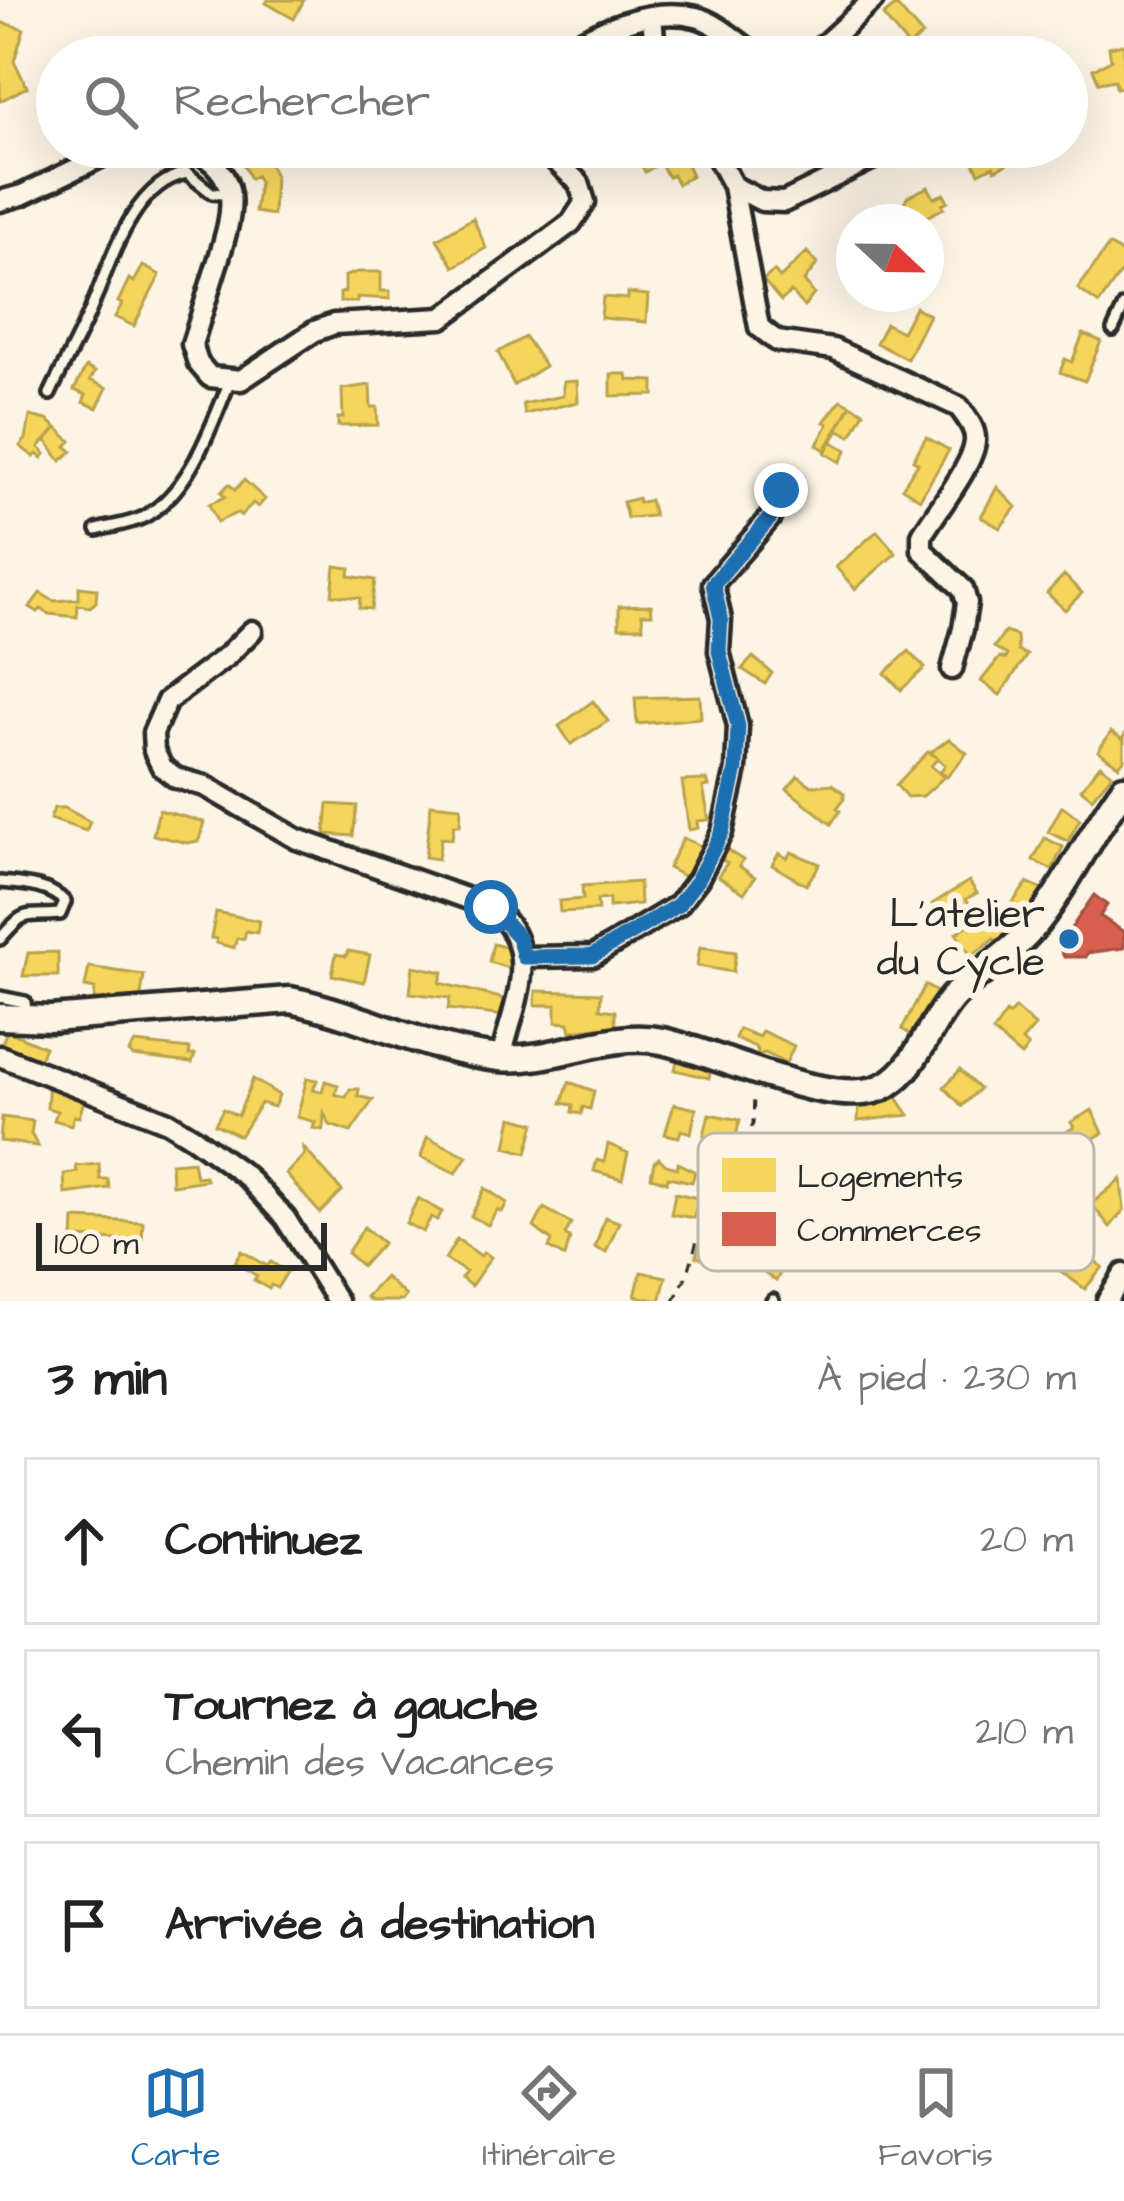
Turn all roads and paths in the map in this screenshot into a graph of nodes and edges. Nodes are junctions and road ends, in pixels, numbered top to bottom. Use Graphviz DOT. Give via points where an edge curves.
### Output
graph roads {
  1 [pos="873,0"];
  2 [pos="652,16"];
  3 [pos="586,36"];
  4 [pos="654,36"];
  5 [pos="728,36"];
  6 [pos="834,36"];
  7 [pos="78,168"];
  8 [pos="219,168"];
  9 [pos="564,168"];
  10 [pos="723,168"];
  11 [pos="853,168"];
  12 [pos="733,186"];
  13 [pos="231,195"];
  14 [pos="0,201"];
  15 [pos="1124,306"];
  16 [pos="1113,330"];
  17 [pos="231,379"];
  18 [pos="50,394"];
  19 [pos="781,490"];
  20 [pos="97,530"];
  21 [pos="252,631"];
  22 [pos="952,669"];
  23 [pos="1124,788"];
  24 [pos="0,882"];
  25 [pos="0,939"];
  26 [pos="524,957"];
  27 [pos="0,997"];
  28 [pos="0,1017"];
  29 [pos="26,1018"];
  30 [pos="0,1056"];
  31 [pos="501,1058"];
  32 [pos="754,1092"];
  33 [pos="748,1133"];
  34 [pos="698,1238"];
  35 [pos="1124,1274"];
  36 [pos="337,1301"];
  37 [pos="674,1301"];
  38 [pos="1107,1301"];
  1 -- 6 [label="street"];
  2 -- 3 [label="street"];
  2 -- 4 [label="street"];
  2 -- 5 [label="street" via="699,17"];
  7 -- 14 [label="street"];
  8 -- 13 [label="street"];
  9 -- 17 [label="street" via="585,202 571,223 442,318 334,324"];
  10 -- 12 [label="street"];
  11 -- 12 [label="street" via="784,202"];
  12 -- 22 [label="street" via="760,327 777,341 833,349 875,368 958,407 971,424 972,454 922,535 922,550 963,589 967,603"];
  13 -- 17 [label="street" via="192,344 210,377"];
  13 -- 18 [label="lane" via="212,193 187,173 169,177 117,239"];
  15 -- 16 [label="lane"];
  17 -- 20 [label="lane" via="166,500 141,519"];
  19 -- 26 [label="street" via="770,518 713,584 738,726 736,769 722,832 698,879 678,905 592,956"];
  21 -- 26 [label="street" via="167,701 153,733 162,767 297,839 491,907 518,937"];
  23 -- 31 [label="main road" via="1029,932 952,999 889,1084 854,1095 828,1092 640,1038"];
  24 -- 25 [label="lane" via="29,884 65,902 60,914 19,918"];
  26 -- 31 [label="street"];
  27 -- 29 [label="lane" via="26,1001"];
  28 -- 29 [label="main road"];
  29 -- 31 [label="main road" via="290,1000"];
  30 -- 36 [label="street" via="194,1138 246,1176 285,1219"];
  32 -- 33 [label="path"];
  34 -- 37 [label="path"];
  35 -- 38 [label="street"];
}
